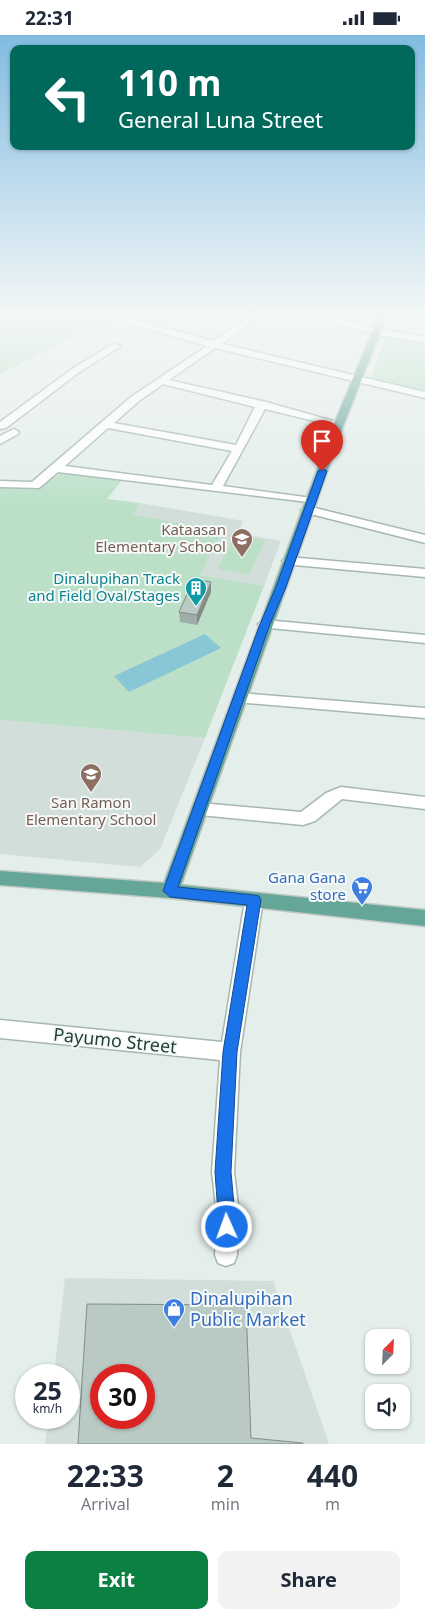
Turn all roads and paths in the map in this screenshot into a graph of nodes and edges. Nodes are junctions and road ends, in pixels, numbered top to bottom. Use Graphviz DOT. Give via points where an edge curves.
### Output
graph roads {
  1 [pos="64,379"];
  2 [pos="165,379"];
  3 [pos="351,379"];
  4 [pos="356,380"];
  5 [pos="162,381"];
  6 [pos="425,395"];
  7 [pos="262,404"];
  8 [pos="105,424"];
  9 [pos="339,424"];
  10 [pos="1,426"];
  11 [pos="0,441"];
  12 [pos="239,449"];
  13 [pos="57,468"];
  14 [pos="0,484"];
  15 [pos="216,487"];
  16 [pos="310,506"];
  17 [pos="425,539"];
  18 [pos="288,561"];
  19 [pos="425,573"];
  20 [pos="265,624"];
  21 [pos="425,639"];
  22 [pos="240,698"];
  23 [pos="425,713"];
  24 [pos="425,803"];
  25 [pos="200,809"];
  26 [pos="0,878"];
  27 [pos="170,891"];
  28 [pos="254,900"];
  29 [pos="425,918"];
  30 [pos="0,1029"];
  31 [pos="230,1052"];
  32 [pos="226,1255"];
  1 -- 10 [label="street"];
  2 -- 5 [label="street"];
  3 -- 4 [label="street"];
  4 -- 6 [label="street"];
  4 -- 9 [label="main road"];
  5 -- 7 [label="street"];
  5 -- 8 [label="street"];
  7 -- 9 [label="street"];
  7 -- 12 [label="street"];
  8 -- 12 [label="street"];
  8 -- 13 [label="street"];
  9 -- 16 [label="main road"];
  10 -- 11 [label="street" via="14,432"];
  12 -- 15 [label="street"];
  13 -- 14 [label="street" via="31,487"];
  13 -- 15 [label="street"];
  15 -- 16 [label="street"];
  16 -- 17 [label="street"];
  16 -- 18 [label="main road"];
  18 -- 19 [label="street"];
  18 -- 20 [label="main road"];
  20 -- 21 [label="street"];
  20 -- 22 [label="main road"];
  22 -- 23 [label="street"];
  22 -- 25 [label="main road"];
  24 -- 25 [label="street" via="342,793 334,795 315,815 303,819"];
  25 -- 27 [label="main road"];
  26 -- 27 [label="main road"];
  27 -- 28 [label="main road"];
  28 -- 29 [label="main road"];
  28 -- 31 [label="street"];
  30 -- 31 [label="street, Payumo Street"];
  31 -- 32 [label="street" via="223,1172 228,1214"];
}
